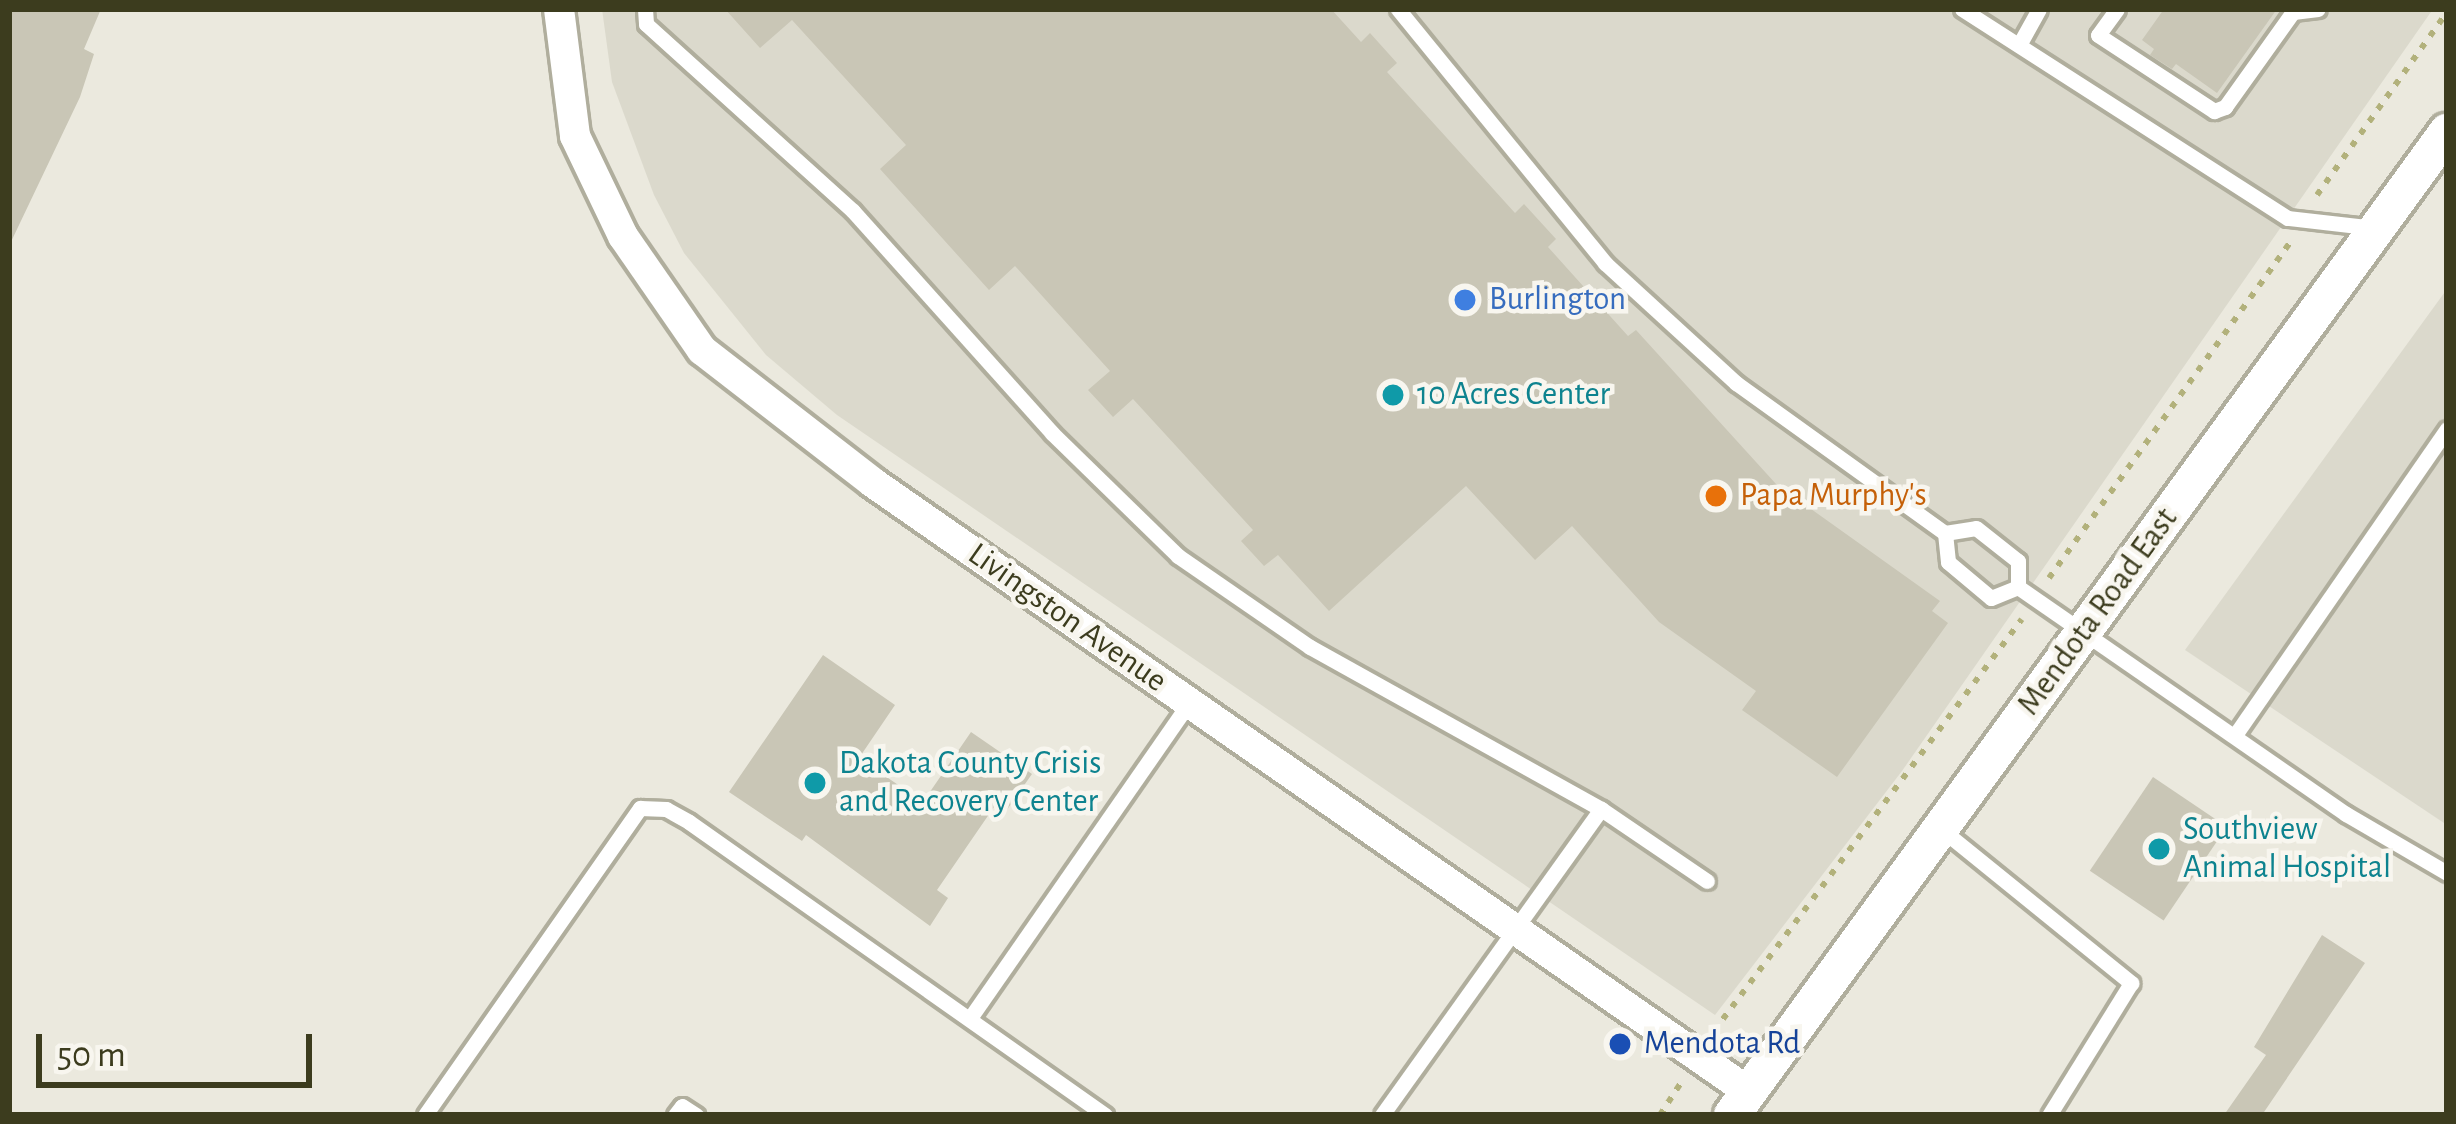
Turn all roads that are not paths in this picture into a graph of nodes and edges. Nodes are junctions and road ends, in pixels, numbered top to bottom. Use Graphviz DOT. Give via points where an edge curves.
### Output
graph roads {
  1 [pos="559,9"];
  2 [pos="645,9"];
  3 [pos="1398,9"];
  4 [pos="1962,9"];
  5 [pos="2039,9"];
  6 [pos="2116,9"];
  7 [pos="2318,9"];
  8 [pos="2294,10"];
  9 [pos="2019,45"];
  10 [pos="2447,132"];
  11 [pos="2379,228"];
  12 [pos="2447,430"];
  13 [pos="1945,533"];
  14 [pos="2018,587"];
  15 [pos="2085,628"];
  16 [pos="1189,703"];
  17 [pos="2235,735"];
  18 [pos="1600,808"];
  19 [pos="1940,828"];
  20 [pos="2447,873"];
  21 [pos="1707,881"];
  22 [pos="1516,930"];
  23 [pos="970,1018"];
  24 [pos="1741,1103"];
  25 [pos="425,1115"];
  26 [pos="675,1115"];
  27 [pos="696,1115"];
  28 [pos="1105,1115"];
  29 [pos="1382,1115"];
  30 [pos="2049,1115"];
  1 -- 16 [label="street, Livingston Avenue" via="575,136 623,236 702,350 872,482"];
  2 -- 18 [label="lane" via="646,24 853,211 1052,433 1178,556 1310,647"];
  3 -- 13 [label="lane" via="1605,262 1736,383"];
  4 -- 9 [label="lane"];
  5 -- 9 [label="lane"];
  6 -- 8 [label="lane" via="2098,35 2214,111 2225,107"];
  7 -- 8 [label="lane"];
  9 -- 11 [label="lane" via="2288,218"];
  10 -- 11 [label="street, Mendota Road East"];
  11 -- 15 [label="street, Mendota Road East"];
  12 -- 17 [label="lane"];
  13 -- 14 [label="lane" via="1976,529 2018,561"];
  13 -- 14 [label="lane" via="1948,562 1991,598"];
  14 -- 15 [label="lane"];
  15 -- 17 [label="lane"];
  15 -- 19 [label="street, Mendota Road East"];
  16 -- 22 [label="street, Livingston Avenue"];
  16 -- 23 [label="lane"];
  17 -- 20 [label="lane"];
  18 -- 21 [label="lane"];
  18 -- 22 [label="lane"];
  19 -- 24 [label="street, Mendota Road East"];
  19 -- 30 [label="lane" via="2131,983"];
  22 -- 24 [label="street, Livingston Avenue"];
  22 -- 29 [label="lane"];
  23 -- 25 [label="lane" via="666,809 640,808"];
  23 -- 28 [label="lane"];
  26 -- 27 [label="lane" via="682,1106"];
}
